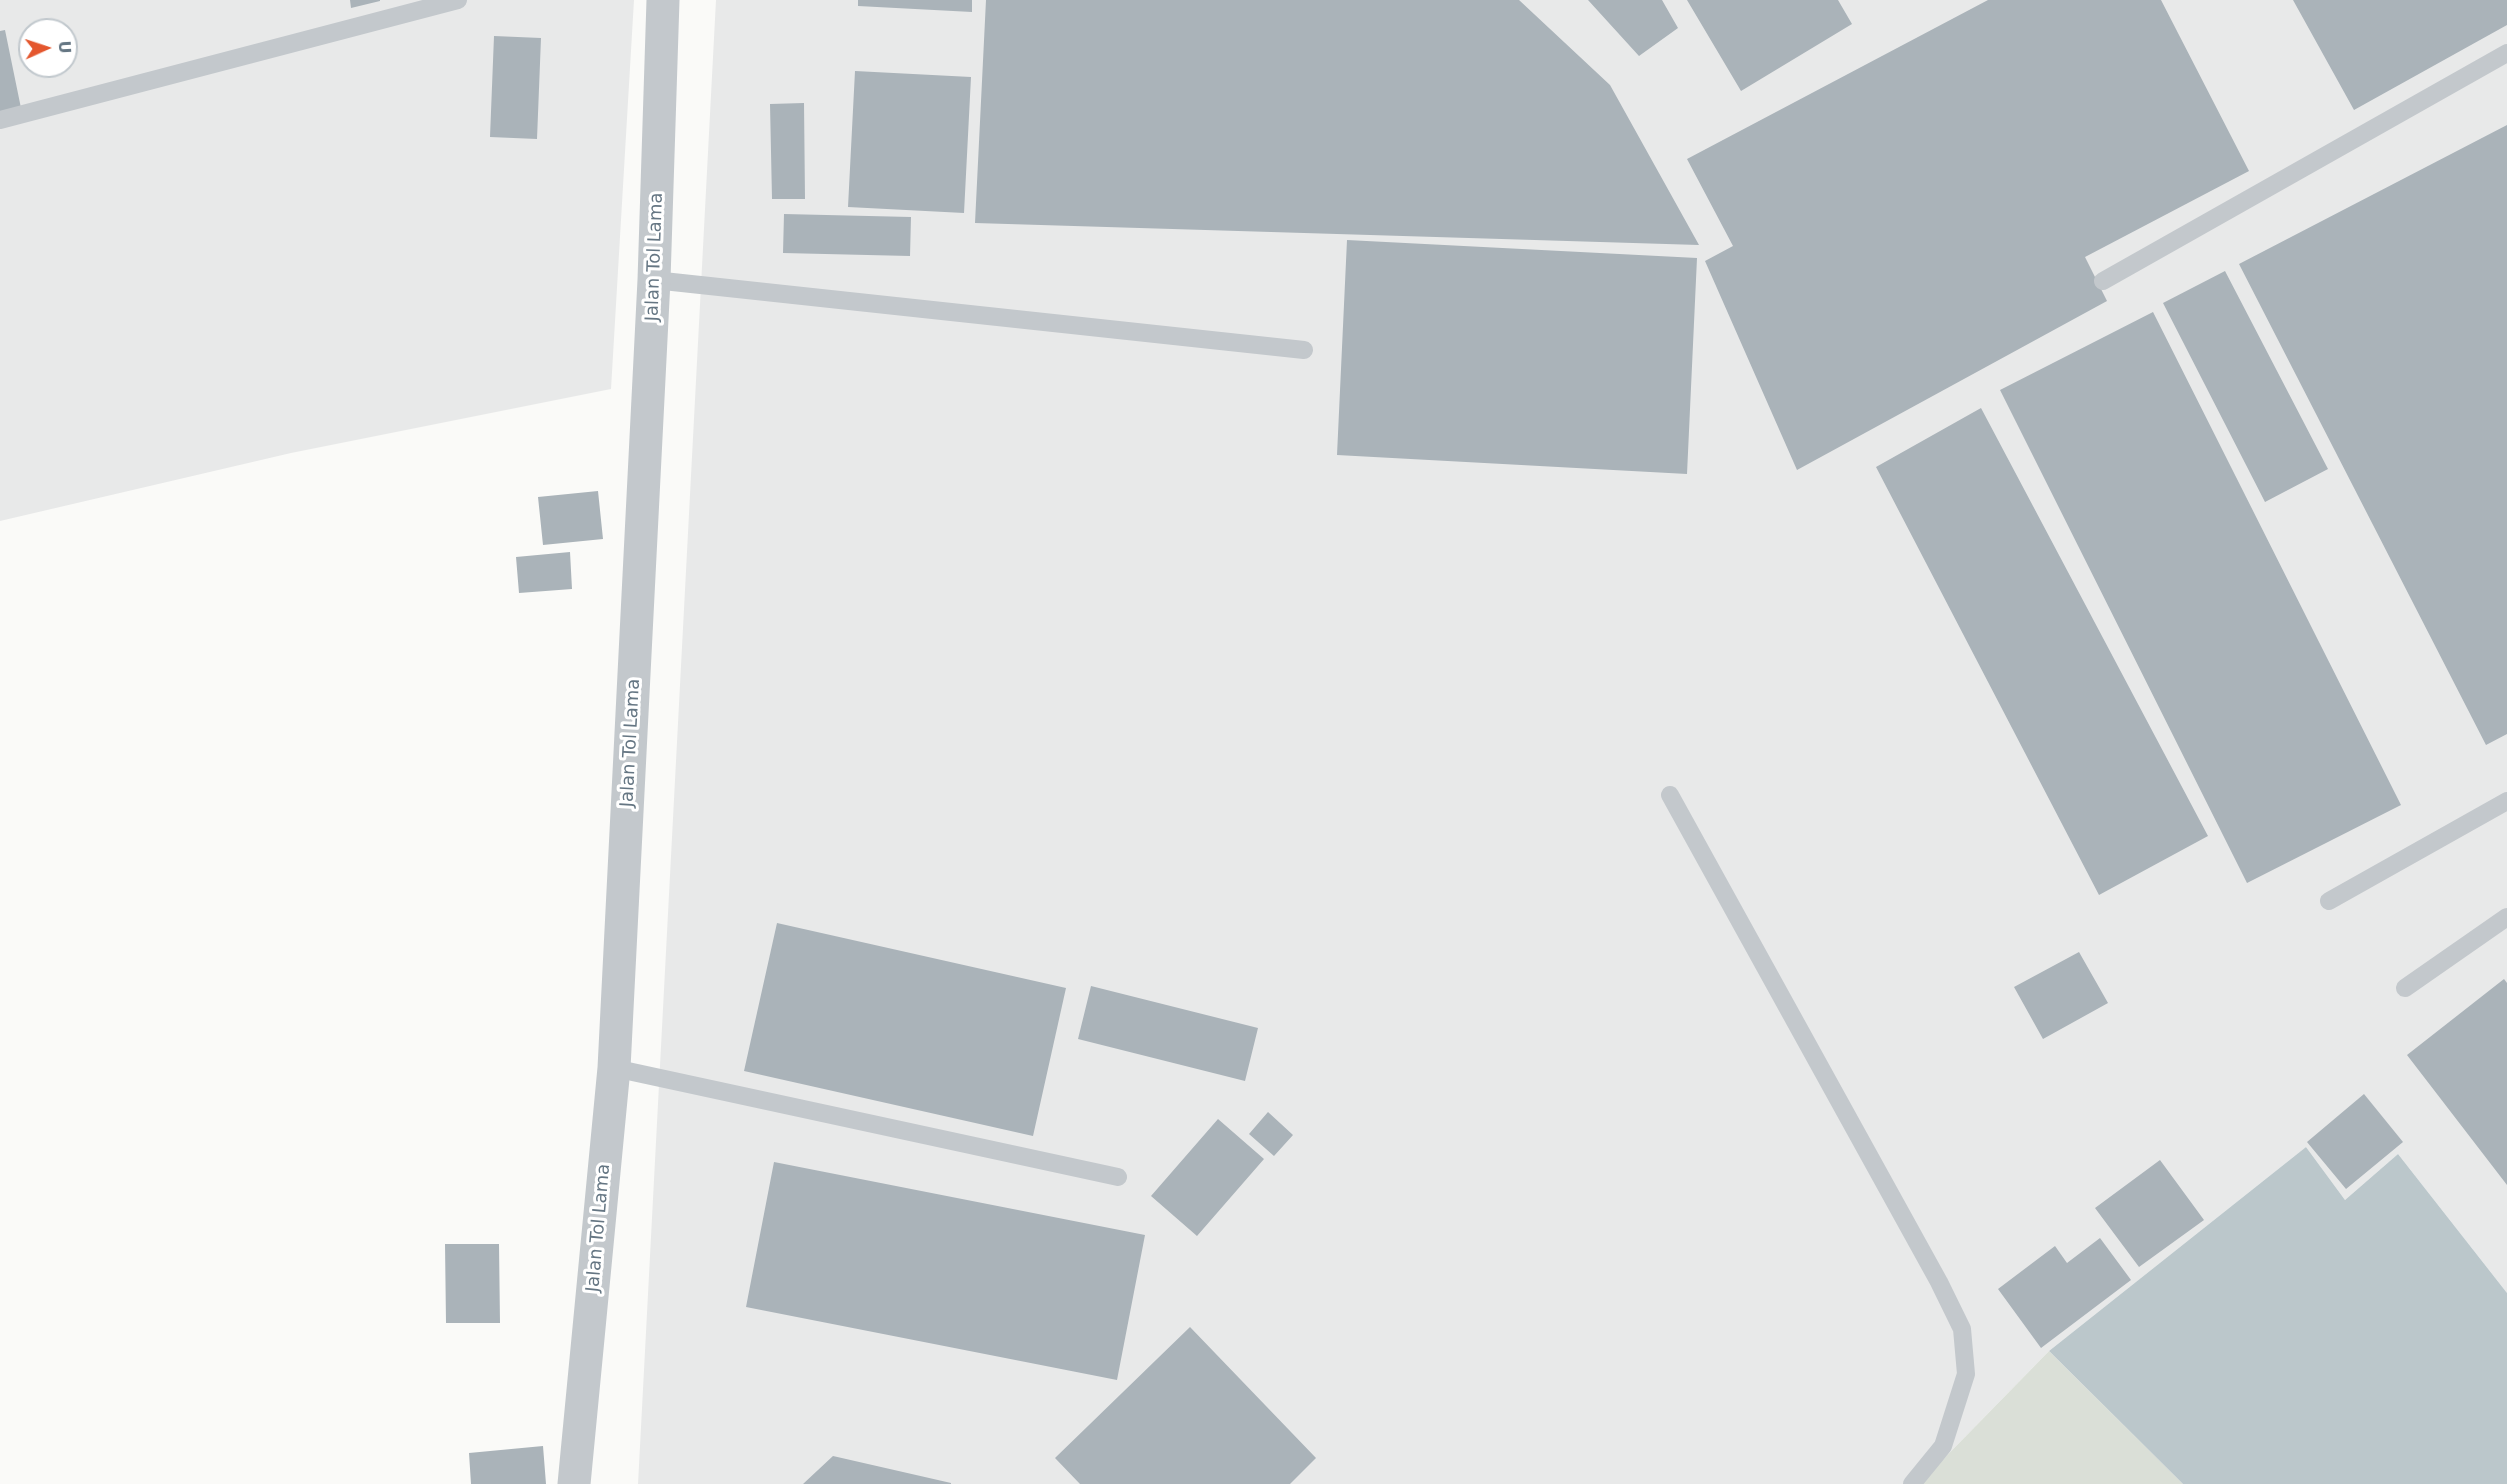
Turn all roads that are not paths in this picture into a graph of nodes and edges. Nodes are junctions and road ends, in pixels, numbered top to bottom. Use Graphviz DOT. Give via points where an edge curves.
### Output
graph roads {
  1 [pos="458,0"];
  2 [pos="663,0"];
  3 [pos="2507,53"];
  4 [pos="0,120"];
  5 [pos="654,280"];
  6 [pos="2103,281"];
  7 [pos="1304,350"];
  8 [pos="1670,795"];
  9 [pos="2507,801"];
  10 [pos="2329,901"];
  11 [pos="2507,917"];
  12 [pos="2406,988"];
  13 [pos="614,1068"];
  14 [pos="1118,1177"];
  15 [pos="574,1484"];
  16 [pos="1912,1484"];
  1 -- 4 [label="lane"];
  2 -- 5 [label="street, Jalan Tol Lama"];
  3 -- 6 [label="lane"];
  5 -- 7 [label="lane"];
  5 -- 13 [label="street, Jalan Tol Lama"];
  8 -- 16 [label="lane" via="1962,1329 1966,1374 1942,1446"];
  9 -- 10 [label="lane"];
  11 -- 12 [label="lane"];
  13 -- 14 [label="lane"];
  13 -- 15 [label="street, Jalan Tol Lama"];
}
